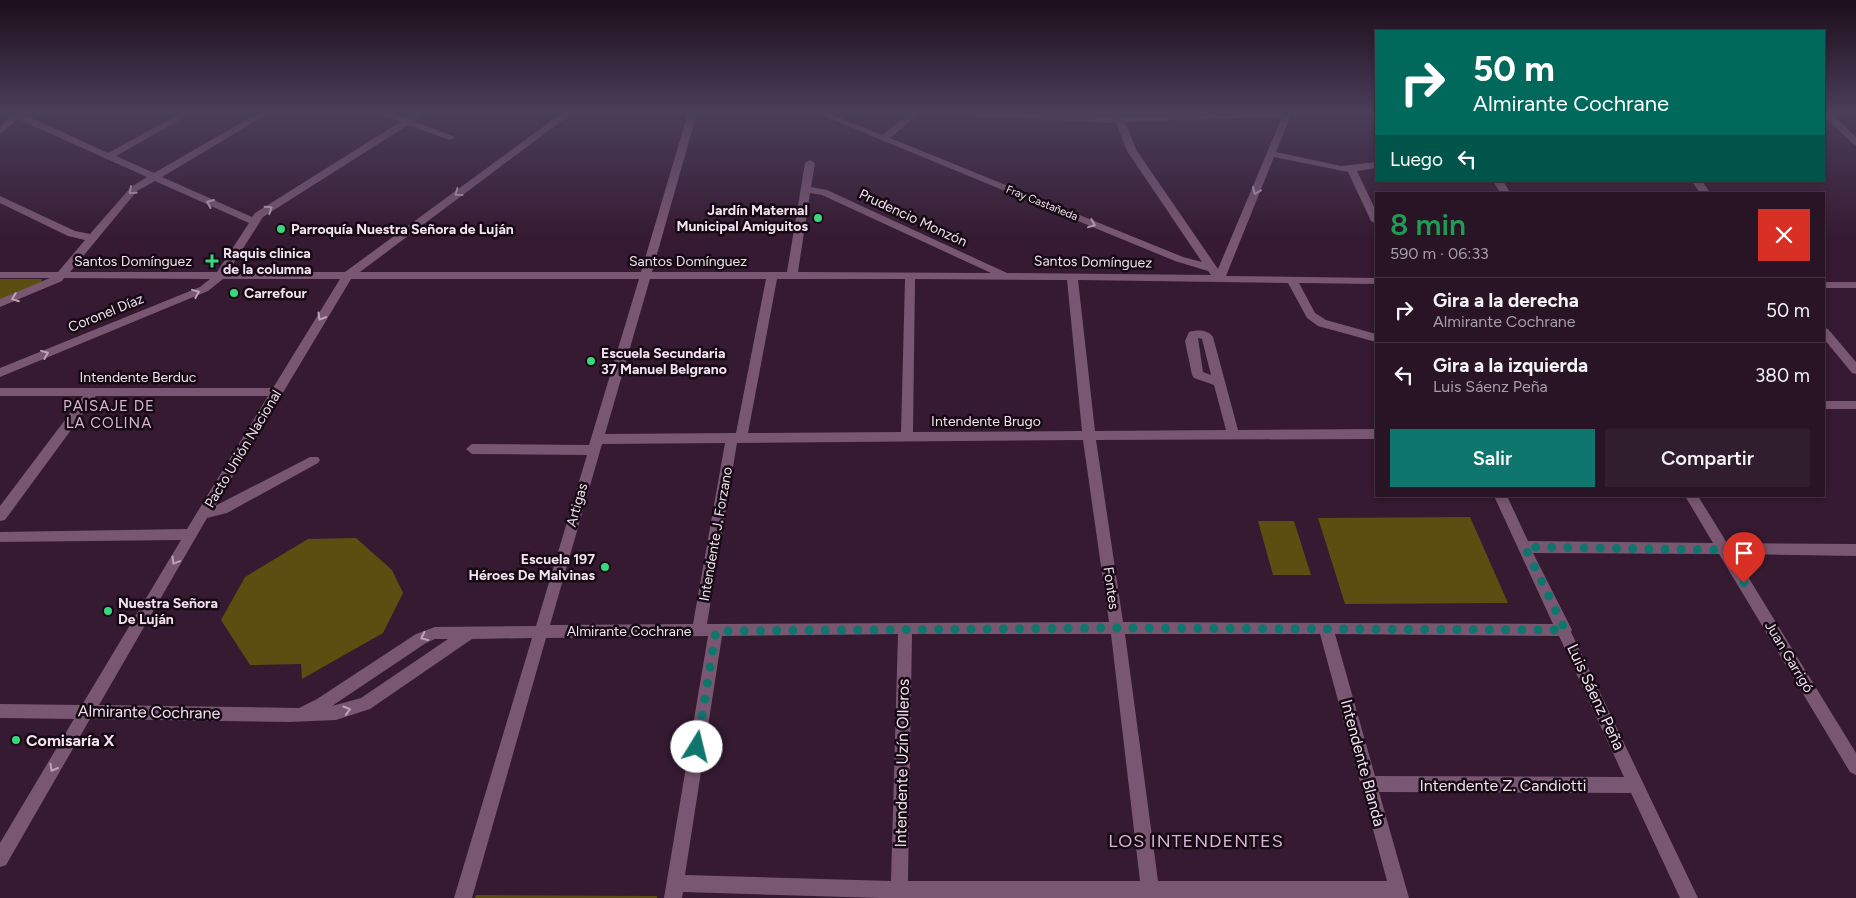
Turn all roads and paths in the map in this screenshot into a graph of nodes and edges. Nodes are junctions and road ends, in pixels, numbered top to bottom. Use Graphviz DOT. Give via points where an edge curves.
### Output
graph roads {
  1 [pos="1272,154"];
  2 [pos="103,155"];
  3 [pos="111,155"];
  4 [pos="191,155"];
  5 [pos="353,155"];
  6 [pos="511,155"];
  7 [pos="681,155"];
  8 [pos="925,155"];
  9 [pos="1135,155"];
  10 [pos="1277,155"];
  11 [pos="107,157"];
  12 [pos="810,163"];
  13 [pos="1375,165"];
  14 [pos="1352,170"];
  15 [pos="152,177"];
  16 [pos="1698,183"];
  17 [pos="806,189"];
  18 [pos="1705,192"];
  19 [pos="0,199"];
  20 [pos="1375,218"];
  21 [pos="254,222"];
  22 [pos="92,238"];
  23 [pos="1210,268"];
  24 [pos="0,275"];
  25 [pos="61,275"];
  26 [pos="220,276"];
  27 [pos="347,276"];
  28 [pos="645,276"];
  29 [pos="1007,276"];
  30 [pos="772,277"];
  31 [pos="792,277"];
  32 [pos="910,277"];
  33 [pos="1072,277"];
  34 [pos="1218,279"];
  35 [pos="1292,280"];
  36 [pos="1375,281"];
  37 [pos="1825,285"];
  38 [pos="1856,285"];
  39 [pos="0,303"];
  40 [pos="1825,333"];
  41 [pos="1375,338"];
  42 [pos="1856,370"];
  43 [pos="0,373"];
  44 [pos="1218,382"];
  45 [pos="0,392"];
  46 [pos="277,392"];
  47 [pos="92,393"];
  48 [pos="1825,405"];
  49 [pos="1856,405"];
  50 [pos="1233,434"];
  51 [pos="1375,434"];
  52 [pos="907,436"];
  53 [pos="1089,436"];
  54 [pos="736,437"];
  55 [pos="594,444"];
  56 [pos="472,449"];
  57 [pos="314,460"];
  58 [pos="1500,497"];
  59 [pos="1692,497"];
  60 [pos="204,514"];
  61 [pos="0,516"];
  62 [pos="191,534"];
  63 [pos="0,537"];
  64 [pos="1525,547"];
  65 [pos="1724,550"];
  66 [pos="1856,550"];
  67 [pos="905,628"];
  68 [pos="1117,628"];
  69 [pos="1326,628"];
  70 [pos="699,630"];
  71 [pos="1565,630"];
  72 [pos="540,631"];
  73 [pos="716,631"];
  74 [pos="472,632"];
  75 [pos="0,710"];
  76 [pos="87,711"];
  77 [pos="299,715"];
  78 [pos="1856,767"];
  79 [pos="1368,784"];
  80 [pos="1637,786"];
  81 [pos="0,858"];
  82 [pos="674,890"];
  83 [pos="899,894"];
  84 [pos="1151,894"];
  85 [pos="1399,894"];
  86 [pos="464,898"];
  87 [pos="1689,898"];
  1 -- 34 [label="street, one-way"];
  2 -- 11 [label="street"];
  3 -- 11 [label="street"];
  4 -- 15 [label="street"];
  21 -- 5 [label="street, one-way" via="268,209"];
  6 -- 27 [label="street, Pacto Unión Nacional, one-way"];
  7 -- 28 [label="street, Artigas"];
  8 -- 23 [label="street, Fray Castañeda, one-way" via="1179,259"];
  9 -- 23 [label="street"];
  10 -- 14 [label="street"];
  11 -- 15 [label="street"];
  12 -- 17 [label="street"];
  13 -- 14 [label="street" via="1361,165"];
  14 -- 20 [label="street"];
  21 -- 15 [label="street, one-way"];
  15 -- 22 [label="street, one-way" via="129,193"];
  16 -- 18 [label="street"];
  17 -- 29 [label="street, Prudencio Monzón" via="824,192"];
  17 -- 31 [label="street"];
  19 -- 22 [label="street" via="72,234"];
  21 -- 26 [label="street"];
  22 -- 25 [label="street"];
  23 -- 34 [label="street"];
  24 -- 25 [label="street, Santos Domínguez"];
  25 -- 26 [label="street, Santos Domínguez"];
  25 -- 39 [label="street, one-way" via="42,288"];
  26 -- 27 [label="street, Santos Domínguez"];
  43 -- 26 [label="street, Coronel Díaz, one-way" via="204,289"];
  27 -- 28 [label="street, Santos Domínguez"];
  27 -- 46 [label="street, Pacto Unión Nacional, one-way"];
  28 -- 30 [label="street, Santos Domínguez"];
  28 -- 55 [label="street, Artigas"];
  29 -- 32 [label="street, Santos Domínguez"];
  29 -- 33 [label="street, Santos Domínguez"];
  30 -- 31 [label="street, Santos Domínguez"];
  30 -- 54 [label="street, Intendente J. Forzano"];
  31 -- 32 [label="street, Santos Domínguez"];
  32 -- 52 [label="street"];
  33 -- 34 [label="street, Santos Domínguez"];
  33 -- 53 [label="street, Fontes"];
  34 -- 35 [label="street, Santos Domínguez"];
  35 -- 36 [label="street, Santos Domínguez"];
  35 -- 41 [label="street" via="1315,319"];
  37 -- 38 [label="street"];
  40 -- 42 [label="street"];
  44 -- 50 [label="street"];
  45 -- 47 [label="street, Intendente Berduc"];
  46 -- 47 [label="street, Intendente Berduc"];
  46 -- 60 [label="street, Pacto Unión Nacional"];
  47 -- 61 [label="street"];
  48 -- 49 [label="street"];
  50 -- 51 [label="street, Intendente Brugo"];
  50 -- 53 [label="street, Intendente Brugo"];
  52 -- 53 [label="street, Intendente Brugo"];
  52 -- 54 [label="street, Intendente Brugo"];
  53 -- 68 [label="street, Fontes"];
  54 -- 55 [label="street, Intendente Brugo"];
  54 -- 70 [label="street, Intendente J. Forzano"];
  55 -- 56 [label="street, Intendente Brugo"];
  55 -- 72 [label="street, Artigas"];
  57 -- 60 [label="street" via="222,509"];
  58 -- 64 [label="street, Luis Sáenz Peña"];
  59 -- 65 [label="street, Juan Garrigó"];
  60 -- 62 [label="street, Pacto Unión Nacional"];
  62 -- 63 [label="street"];
  62 -- 76 [label="street, Pacto Unión Nacional, one-way"];
  64 -- 65 [label="street"];
  64 -- 71 [label="street, Luis Sáenz Peña"];
  65 -- 66 [label="street"];
  65 -- 78 [label="street, Juan Garrigó"];
  67 -- 68 [label="street, Almirante Cochrane"];
  67 -- 73 [label="street, Almirante Cochrane"];
  67 -- 83 [label="street, Intendente Uzín Olleros"];
  68 -- 69 [label="street, Almirante Cochrane"];
  68 -- 84 [label="street, Fontes"];
  69 -- 71 [label="street, Almirante Cochrane"];
  69 -- 79 [label="street, Intendente Blanda"];
  70 -- 72 [label="street, Almirante Cochrane"];
  70 -- 73 [label="street, Almirante Cochrane"];
  71 -- 80 [label="street, Luis Sáenz Peña"];
  72 -- 74 [label="street, Almirante Cochrane"];
  72 -- 86 [label="street, Artigas"];
  73 -- 82 [label="street"];
  74 -- 77 [label="street, Almirante Cochrane, one-way" via="428,635 322,704"];
  77 -- 74 [label="street, Almirante Cochrane, one-way" via="336,713 365,704"];
  75 -- 76 [label="street, Almirante Cochrane"];
  76 -- 77 [label="street, Almirante Cochrane"];
  76 -- 81 [label="street, Pacto Unión Nacional, one-way"];
  79 -- 80 [label="street, Intendente Z. Candiotti"];
  79 -- 85 [label="street, Intendente Blanda"];
  80 -- 87 [label="street, Luis Sáenz Peña"];
  82 -- 83 [label="street"];
  83 -- 84 [label="street"];
  84 -- 85 [label="street"];
}
